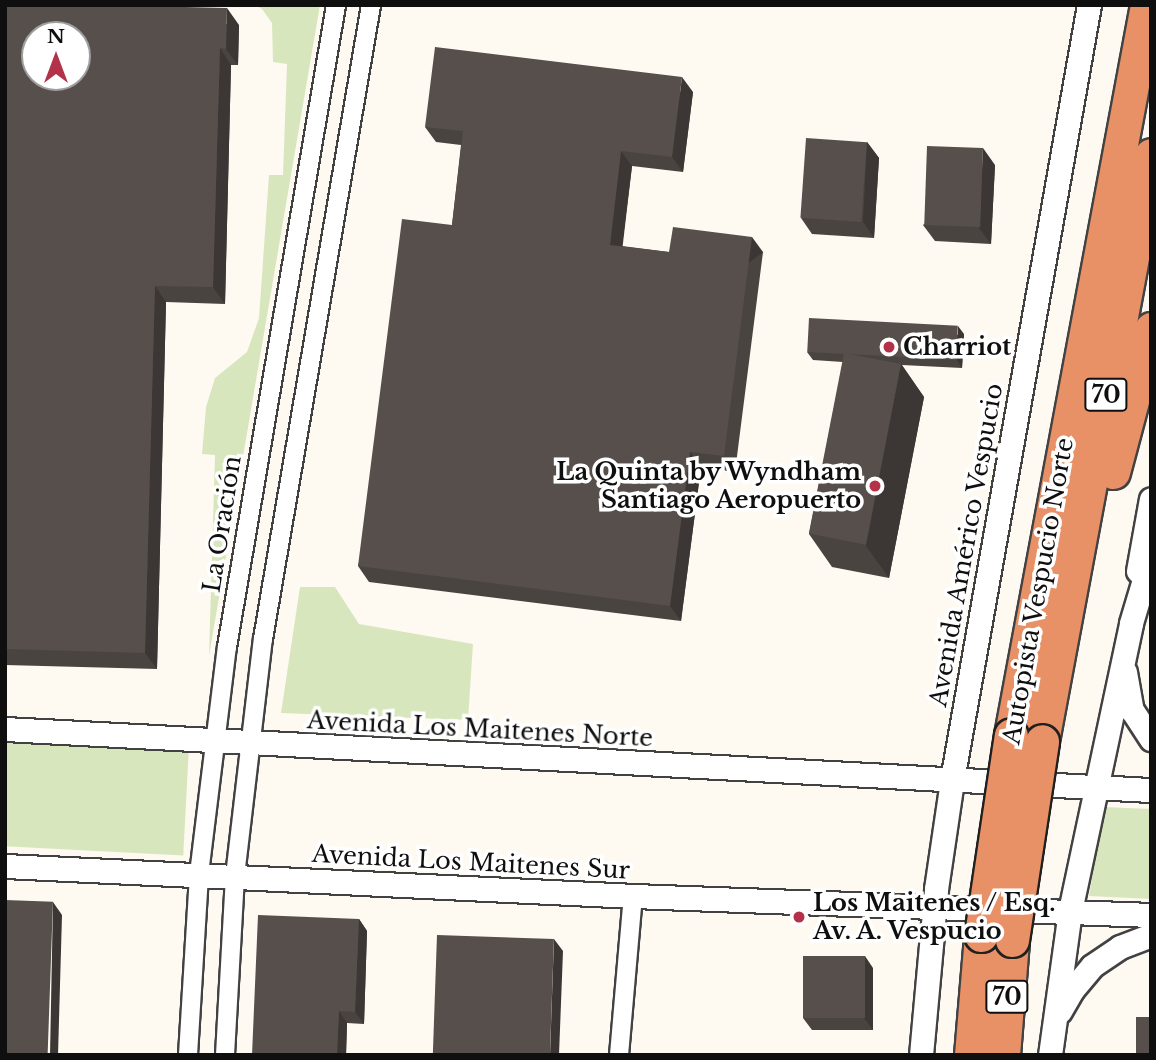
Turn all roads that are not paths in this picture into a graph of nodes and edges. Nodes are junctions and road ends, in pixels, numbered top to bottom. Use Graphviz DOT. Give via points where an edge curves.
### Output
graph roads {
  1 [pos="337,5"];
  2 [pos="371,5"];
  3 [pos="1089,5"];
  4 [pos="1147,7"];
  5 [pos="1151,155"];
  6 [pos="1151,329"];
  7 [pos="1151,499"];
  8 [pos="1151,556"];
  9 [pos="1131,623"];
  10 [pos="1062,635"];
  11 [pos="1123,658"];
  12 [pos="5,729"];
  13 [pos="1027,738"];
  14 [pos="215,739"];
  15 [pos="1151,739"];
  16 [pos="249,744"];
  17 [pos="952,780"];
  18 [pos="1095,788"];
  19 [pos="1151,790"];
  20 [pos="5,866"];
  21 [pos="199,874"];
  22 [pos="235,876"];
  23 [pos="633,896"];
  24 [pos="934,909"];
  25 [pos="1070,911"];
  26 [pos="1151,915"];
  27 [pos="1151,935"];
  28 [pos="990,944"];
  29 [pos="1054,1024"];
  30 [pos="188,1055"];
  31 [pos="225,1055"];
  32 [pos="620,1055"];
  33 [pos="921,1055"];
  34 [pos="953,1055"];
  35 [pos="971,1055"];
  36 [pos="1003,1055"];
  37 [pos="1050,1055"];
  1 -- 14 [label="street, La Oración"];
  2 -- 16 [label="street" via="274,566"];
  3 -- 17 [label="street, Avenida Américo Vespucio"];
  4 -- 13 [label="highway, Autopista Vespucio Norte / 70"];
  5 -- 10 [label="highway, Autopista Vespucio Norte / 70"];
  6 -- 10 [label="highway" via="1095,541"];
  7 -- 9 [label="street"];
  8 -- 9 [label="street"];
  9 -- 11 [label="street"];
  10 -- 13 [label="highway, Autopista Vespucio Norte / 70"];
  11 -- 15 [label="street" via="1132,710"];
  11 -- 18 [label="street"];
  12 -- 14 [label="street, Avenida Los Maitenes Norte"];
  13 -- 28 [label="highway, Autopista Vespucio Norte / 70, bridge"];
  14 -- 16 [label="street, Avenida Los Maitenes Norte"];
  14 -- 21 [label="street, La Oración"];
  16 -- 17 [label="street, Avenida Los Maitenes Norte"];
  16 -- 22 [label="street"];
  17 -- 18 [label="street, Avenida Los Maitenes Norte"];
  17 -- 24 [label="street, Avenida Américo Vespucio"];
  18 -- 19 [label="street, Avenida Los Maitenes Norte"];
  18 -- 25 [label="street"];
  20 -- 21 [label="street, Avenida Los Maitenes Sur"];
  21 -- 22 [label="street, Avenida Los Maitenes Sur"];
  21 -- 30 [label="street, La Oración"];
  22 -- 23 [label="street, Avenida Los Maitenes Sur"];
  22 -- 31 [label="street"];
  23 -- 24 [label="street, Avenida Los Maitenes Sur"];
  23 -- 32 [label="street"];
  24 -- 25 [label="street, Avenida Los Maitenes Sur"];
  24 -- 33 [label="street, Avenida Américo Vespucio"];
  25 -- 26 [label="street, Avenida Los Maitenes Sur"];
  25 -- 29 [label="street"];
  27 -- 29 [label="street" via="1119,947 1092,966 1072,990"];
  28 -- 34 [label="highway"];
  28 -- 35 [label="highway, Autopista Vespucio Norte / 70"];
  28 -- 36 [label="highway, Autopista Vespucio Norte / 70"];
  29 -- 37 [label="street"];
}
